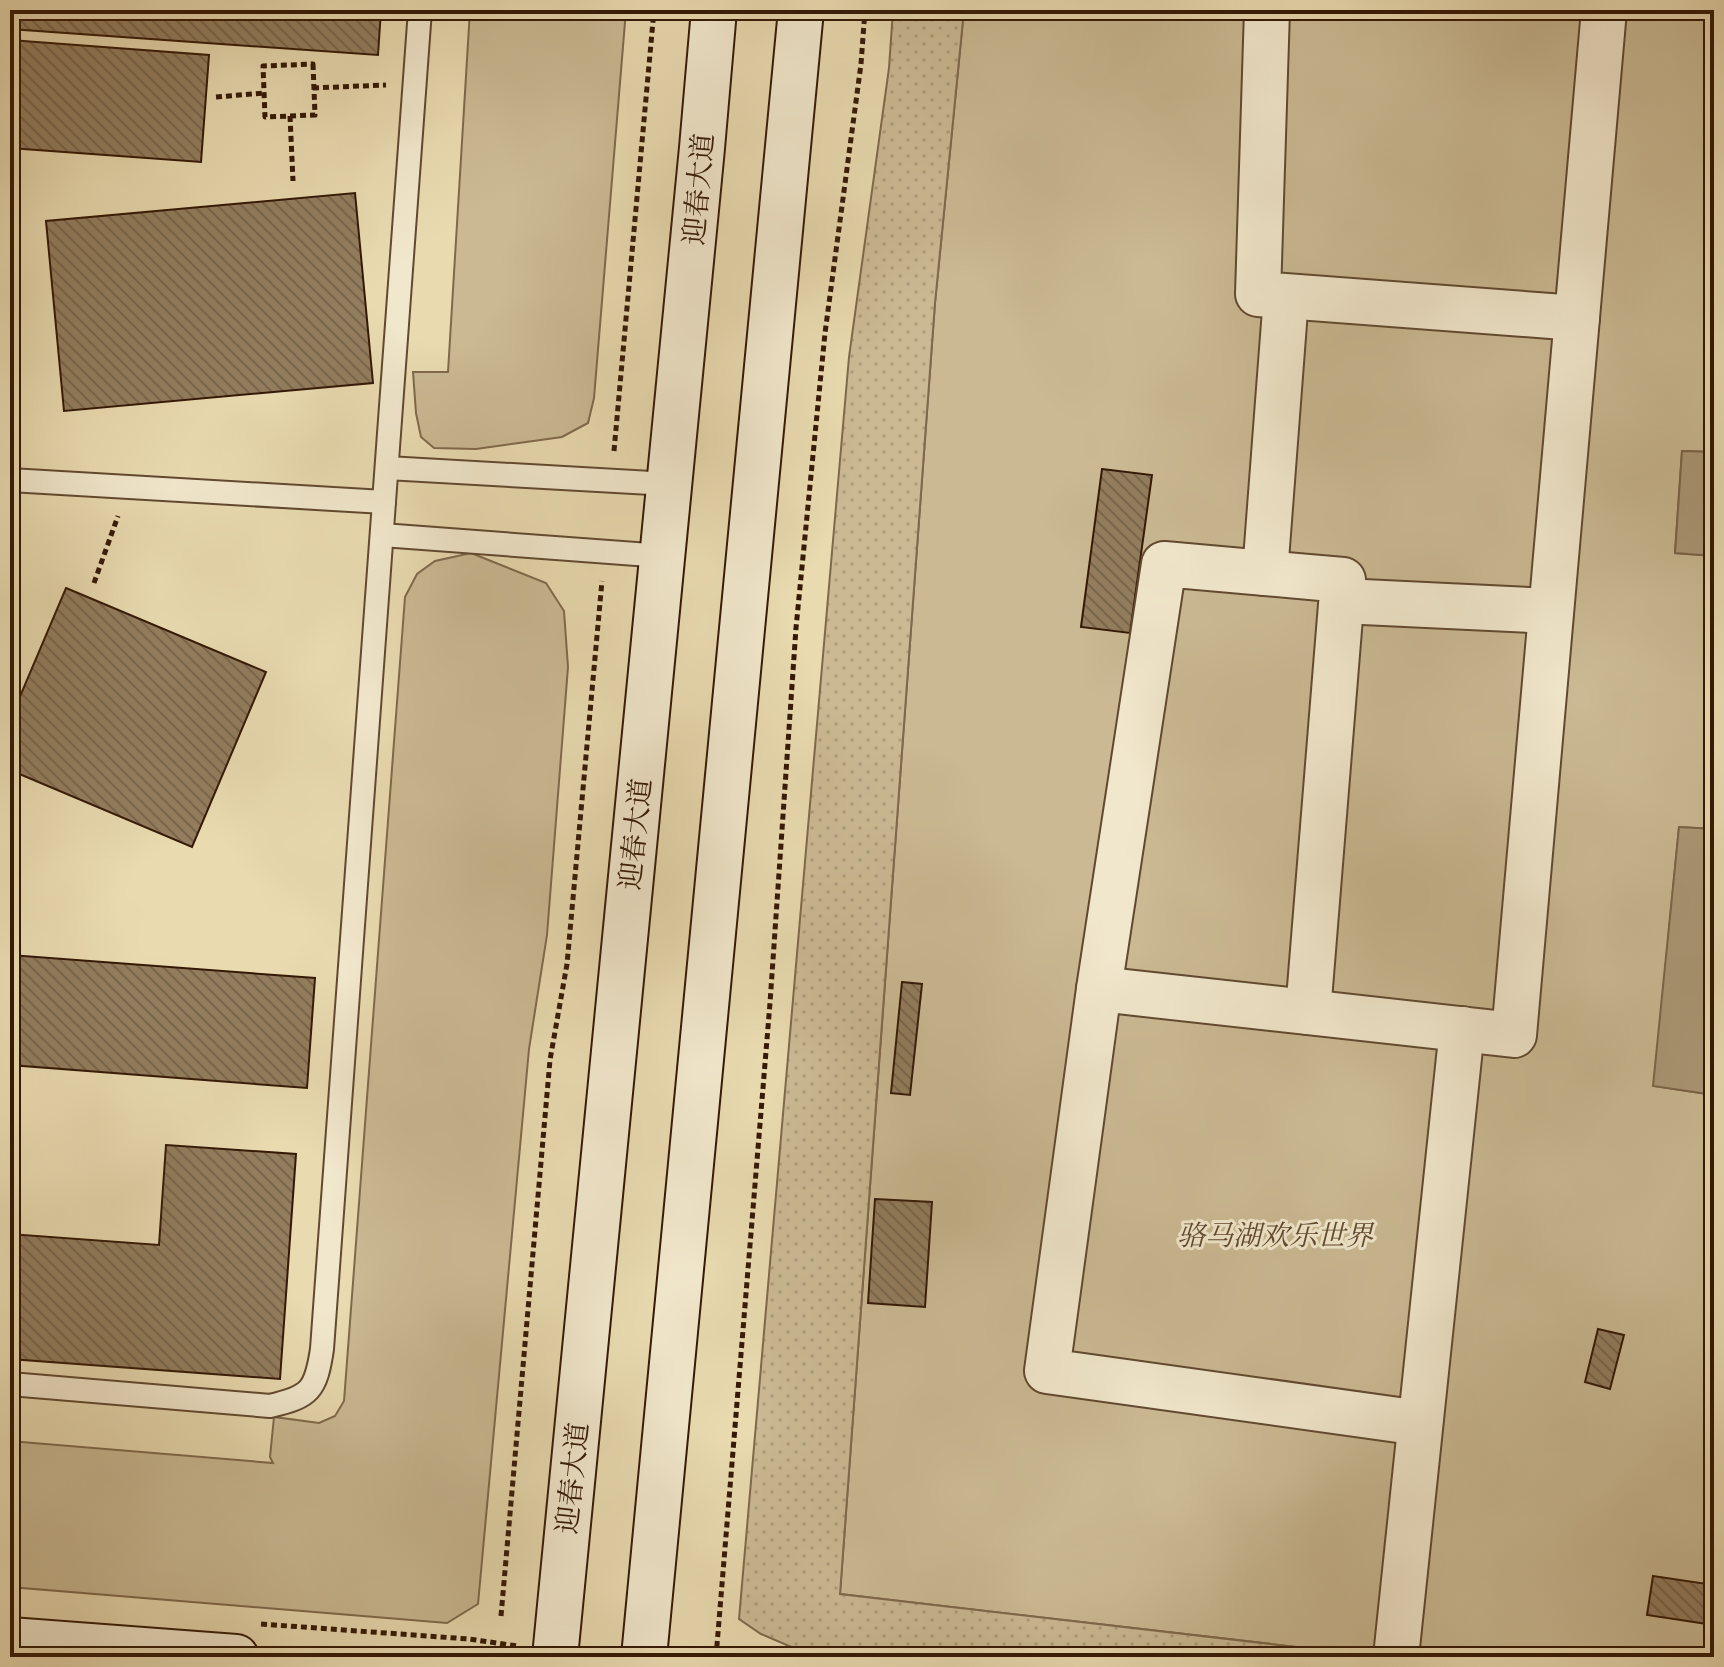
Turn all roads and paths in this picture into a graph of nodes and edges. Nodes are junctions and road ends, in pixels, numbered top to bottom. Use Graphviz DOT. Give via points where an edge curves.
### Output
graph roads {
  1 [pos="420,10"];
  2 [pos="654,10"];
  3 [pos="714,10"];
  4 [pos="801,10"];
  5 [pos="865,10"];
  6 [pos="1267,10"];
  7 [pos="1604,10"];
  8 [pos="415,83"];
  9 [pos="313,88"];
  10 [pos="264,93"];
  11 [pos="216,97"];
  12 [pos="290,116"];
  13 [pos="293,181"];
  14 [pos="1286,297"];
  15 [pos="1577,318"];
  16 [pos="387,468"];
  17 [pos="10,480"];
  18 [pos="611,481"];
  19 [pos="669,484"];
  20 [pos="129,488"];
  21 [pos="384,502"];
  22 [pos="382,535"];
  23 [pos="605,551"];
  24 [pos="663,556"];
  25 [pos="1265,573"];
  26 [pos="94,583"];
  27 [pos="1342,601"];
  28 [pos="1551,611"];
  29 [pos="1099,989"];
  30 [pos="1308,1012"];
  31 [pos="1462,1029"];
  32 [pos="10,1384"];
  33 [pos="1420,1423"];
  34 [pos="501,1616"];
  35 [pos="10,1640"];
  36 [pos="236,1657"];
  37 [pos="555,1657"];
  38 [pos="644,1657"];
  39 [pos="716,1657"];
  40 [pos="1396,1657"];
  1 -- 8 [label="lane"];
  2 -- 18 [label="path"];
  3 -- 19 [label="street, 迎春大道"];
  4 -- 38 [label="street"];
  5 -- 39 [label="path" via="796,628"];
  6 -- 14 [label="street" via="1258,294"];
  7 -- 15 [label="street"];
  8 -- 9 [label="path"];
  8 -- 16 [label="lane"];
  9 -- 10 [label="path" via="313,64 263,66"];
  9 -- 12 [label="path" via="315,115"];
  10 -- 11 [label="path"];
  10 -- 12 [label="path" via="265,117"];
  12 -- 13 [label="path"];
  14 -- 15 [label="street"];
  14 -- 25 [label="street"];
  15 -- 28 [label="street"];
  16 -- 18 [label="lane"];
  16 -- 21 [label="lane"];
  17 -- 20 [label="lane"];
  18 -- 19 [label="lane"];
  19 -- 24 [label="street, 迎春大道"];
  20 -- 21 [label="lane"];
  20 -- 26 [label="path"];
  21 -- 22 [label="lane"];
  22 -- 23 [label="lane"];
  22 -- 32 [label="lane" via="318,1375 306,1394 270,1406"];
  23 -- 24 [label="lane"];
  23 -- 34 [label="path" via="567,964 550,1060"];
  24 -- 37 [label="street, 迎春大道"];
  25 -- 27 [label="street" via="1343,580"];
  25 -- 29 [label="street" via="1164,564"];
  27 -- 28 [label="street"];
  27 -- 30 [label="street"];
  28 -- 31 [label="street" via="1514,1035"];
  29 -- 30 [label="street"];
  29 -- 33 [label="street" via="1047,1371"];
  30 -- 31 [label="street"];
  31 -- 33 [label="street"];
  33 -- 40 [label="street"];
  35 -- 36 [label="street"];
}
